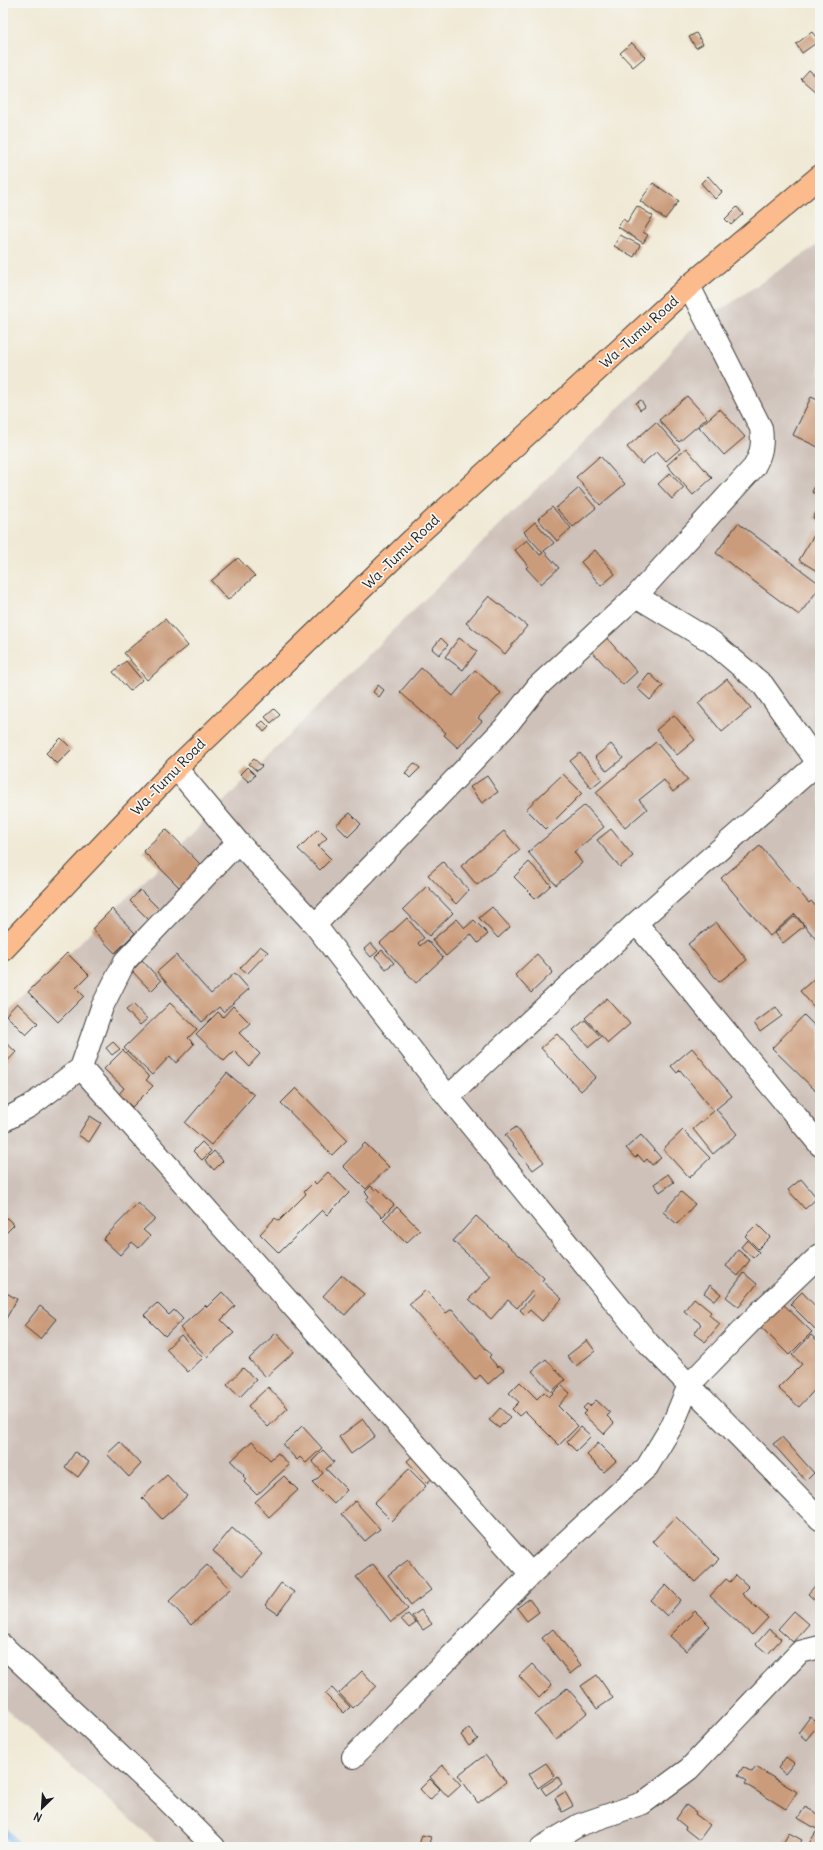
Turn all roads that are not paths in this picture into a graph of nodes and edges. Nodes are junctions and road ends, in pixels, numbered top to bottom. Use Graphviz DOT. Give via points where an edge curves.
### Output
graph roads {
  1 [pos="820,177"];
  2 [pos="689,286"];
  3 [pos="636,596"];
  4 [pos="818,765"];
  5 [pos="176,768"];
  6 [pos="238,842"];
  7 [pos="636,923"];
  8 [pos="315,925"];
  9 [pos="3,950"];
  10 [pos="81,1068"];
  11 [pos="448,1097"];
  12 [pos="3,1121"];
  13 [pos="820,1145"];
  14 [pos="820,1256"];
  15 [pos="689,1385"];
  16 [pos="819,1515"];
  17 [pos="531,1574"];
  18 [pos="3,1646"];
  19 [pos="820,1647"];
  20 [pos="353,1757"];
  21 [pos="214,1847"];
  22 [pos="542,1847"];
  1 -- 2 [label="highway, Wa -Tumu Road"];
  2 -- 3 [label="street" via="761,428 763,444 754,466"];
  2 -- 5 [label="highway, Wa -Tumu Road" via="413,539"];
  3 -- 4 [label="street" via="712,642 763,685"];
  3 -- 8 [label="street" via="538,686 508,724"];
  4 -- 7 [label="street"];
  5 -- 6 [label="street"];
  5 -- 9 [label="highway, Wa -Tumu Road"];
  6 -- 8 [label="street"];
  6 -- 10 [label="street" via="125,961 102,1007"];
  7 -- 11 [label="street"];
  7 -- 13 [label="street"];
  8 -- 11 [label="street"];
  10 -- 12 [label="street" via="30,1106"];
  10 -- 17 [label="street"];
  11 -- 15 [label="street" via="649,1344"];
  14 -- 15 [label="street" via="761,1311"];
  15 -- 16 [label="street"];
  15 -- 17 [label="street" via="673,1424 647,1467"];
  17 -- 20 [label="street"];
  18 -- 21 [label="street"];
  19 -- 22 [label="street" via="800,1652 689,1769 643,1803 579,1825"];
}
